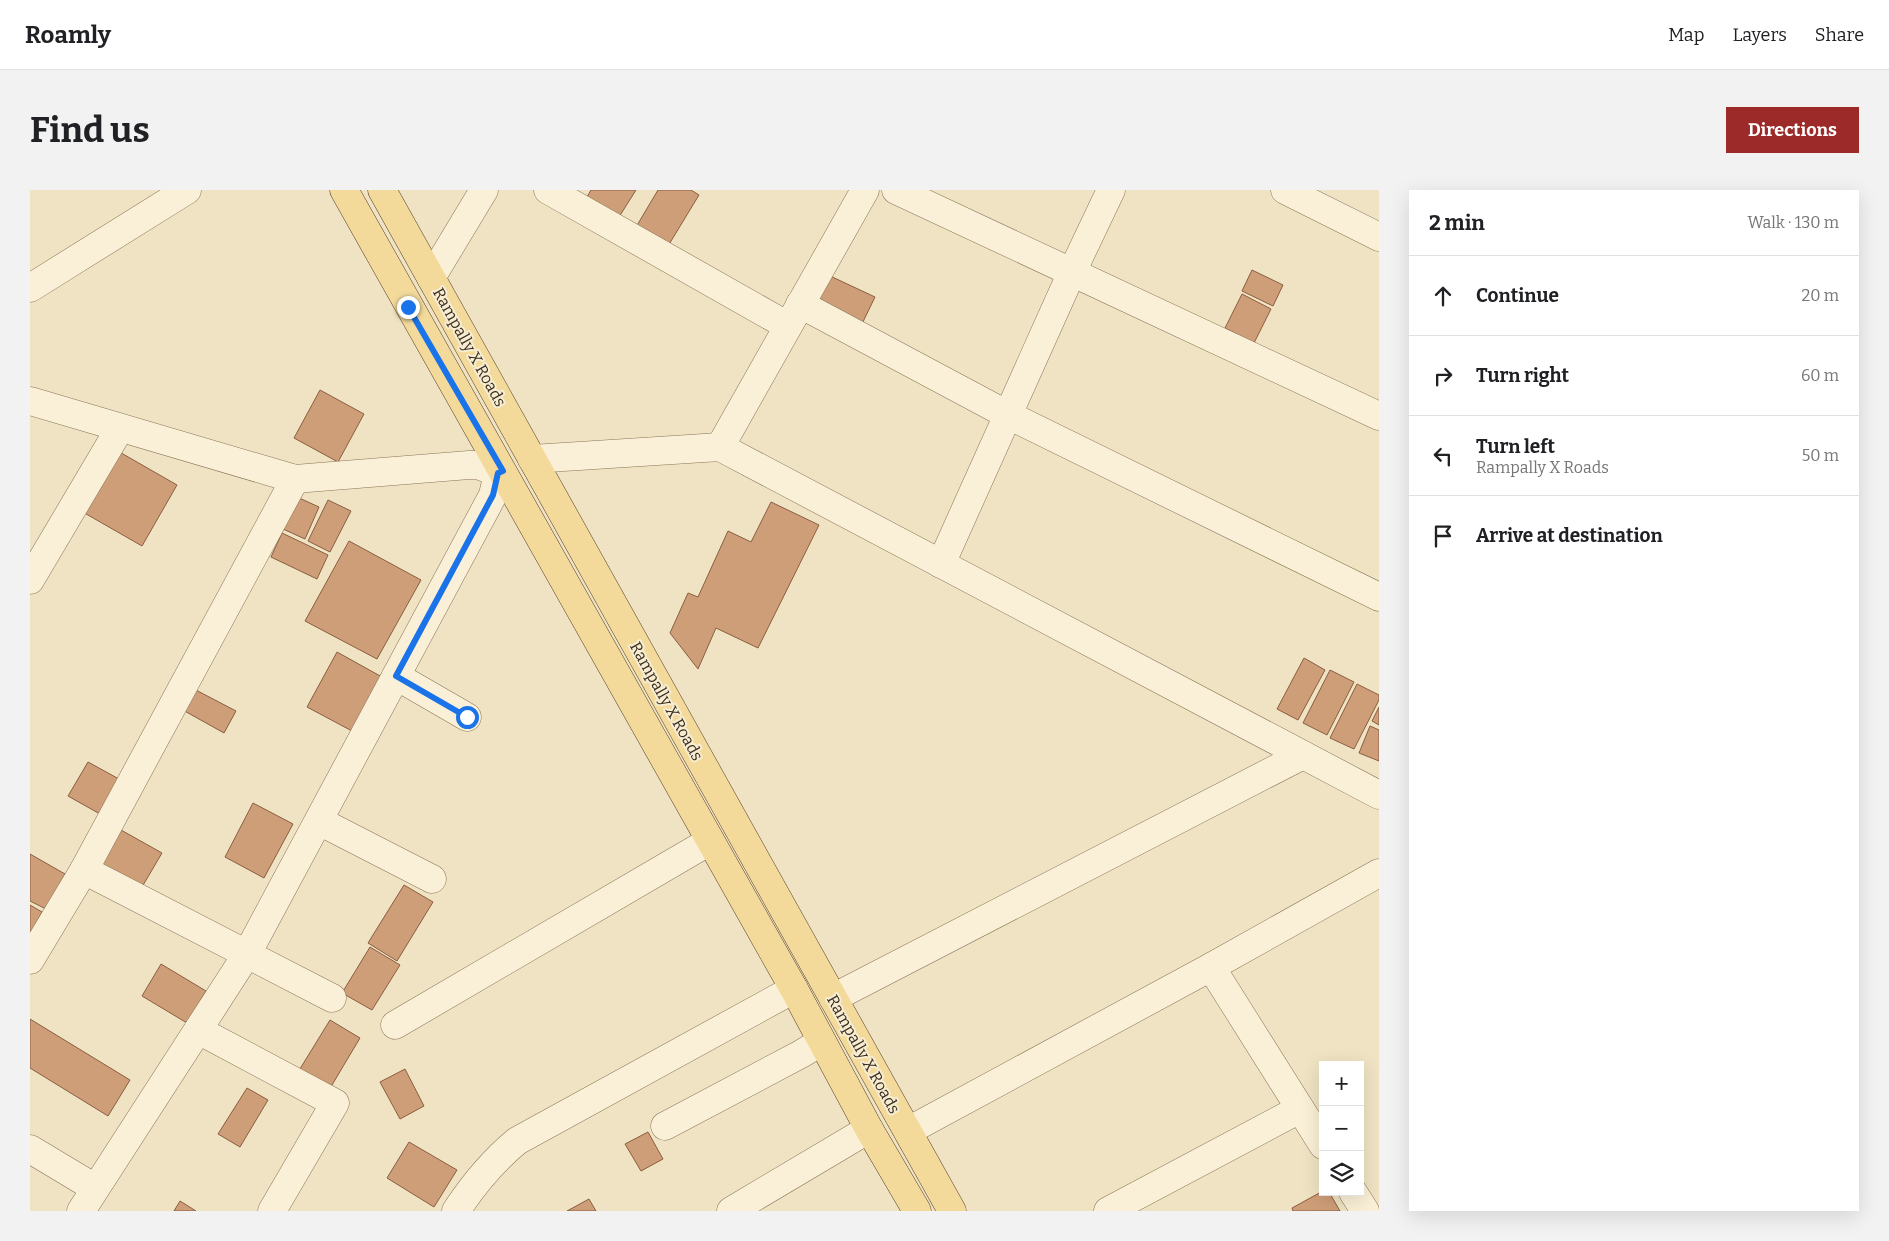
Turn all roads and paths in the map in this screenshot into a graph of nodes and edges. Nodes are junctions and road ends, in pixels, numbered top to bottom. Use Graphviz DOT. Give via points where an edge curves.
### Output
graph roads {
  1 [pos="187,190"];
  2 [pos="344,190"];
  3 [pos="382,190"];
  4 [pos="484,190"];
  5 [pos="548,190"];
  6 [pos="865,190"];
  7 [pos="896,190"];
  8 [pos="1111,190"];
  9 [pos="1285,190"];
  10 [pos="1379,236"];
  11 [pos="1072,272"];
  12 [pos="431,278"];
  13 [pos="30,288"];
  14 [pos="794,315"];
  15 [pos="30,401"];
  16 [pos="1008,415"];
  17 [pos="1379,416"];
  18 [pos="120,428"];
  19 [pos="720,447"];
  20 [pos="532,459"];
  21 [pos="500,472"];
  22 [pos="295,479"];
  23 [pos="941,564"];
  24 [pos="30,580"];
  25 [pos="1379,597"];
  26 [pos="396,676"];
  27 [pos="467,717"];
  28 [pos="1302,755"];
  29 [pos="1379,795"];
  30 [pos="318,821"];
  31 [pos="710,842"];
  32 [pos="84,870"];
  33 [pos="1379,873"];
  34 [pos="432,879"];
  35 [pos="247,954"];
  36 [pos="30,960"];
  37 [pos="1210,967"];
  38 [pos="794,989"];
  39 [pos="332,998"];
  40 [pos="833,998"];
  41 [pos="395,1025"];
  42 [pos="198,1030"];
  43 [pos="821,1042"];
  44 [pos="1300,1109"];
  45 [pos="665,1126"];
  46 [pos="869,1129"];
  47 [pos="908,1131"];
  48 [pos="1319,1139"];
  49 [pos="30,1149"];
  50 [pos="95,1188"];
  51 [pos="1356,1196"];
  52 [pos="81,1211"];
  53 [pos="272,1211"];
  54 [pos="456,1211"];
  55 [pos="731,1211"];
  56 [pos="917,1211"];
  57 [pos="952,1211"];
  58 [pos="1108,1211"];
  59 [pos="1365,1211"];
  1 -- 13 [label="street"];
  2 -- 21 [label="main road, Rampally X Roads"];
  3 -- 12 [label="main road, Rampally X Roads"];
  4 -- 12 [label="street"];
  5 -- 14 [label="street"];
  6 -- 14 [label="street"];
  7 -- 11 [label="street"];
  8 -- 11 [label="street"];
  9 -- 10 [label="street"];
  11 -- 16 [label="street"];
  11 -- 17 [label="street"];
  12 -- 20 [label="main road, Rampally X Roads"];
  14 -- 16 [label="street"];
  14 -- 19 [label="street"];
  15 -- 18 [label="street"];
  16 -- 23 [label="street"];
  16 -- 25 [label="street"];
  18 -- 22 [label="street"];
  18 -- 24 [label="street"];
  19 -- 20 [label="street"];
  19 -- 23 [label="street"];
  20 -- 40 [label="main road, Rampally X Roads"];
  21 -- 22 [label="street" via="469,465"];
  21 -- 26 [label="street" via="493,495"];
  21 -- 31 [label="main road, Rampally X Roads"];
  22 -- 32 [label="street"];
  23 -- 28 [label="street"];
  26 -- 27 [label="street"];
  26 -- 30 [label="street"];
  28 -- 29 [label="street"];
  28 -- 40 [label="street"];
  30 -- 34 [label="street"];
  30 -- 35 [label="street"];
  31 -- 38 [label="main road, Rampally X Roads"];
  31 -- 41 [label="street"];
  32 -- 35 [label="street"];
  32 -- 36 [label="street"];
  33 -- 37 [label="street"];
  35 -- 39 [label="street"];
  35 -- 42 [label="street"];
  37 -- 44 [label="street"];
  37 -- 47 [label="street"];
  38 -- 43 [label="main road, Rampally X Roads"];
  38 -- 54 [label="street" via="517,1140 467,1193"];
  40 -- 47 [label="main road, Rampally X Roads"];
  42 -- 50 [label="street"];
  42 -- 53 [label="street" via="335,1103"];
  43 -- 45 [label="street"];
  43 -- 46 [label="main road, Rampally X Roads"];
  44 -- 48 [label="street"];
  44 -- 58 [label="street"];
  46 -- 55 [label="street"];
  46 -- 56 [label="main road, Rampally X Roads"];
  47 -- 57 [label="main road, Rampally X Roads"];
  49 -- 50 [label="street"];
  50 -- 52 [label="street"];
  51 -- 59 [label="street"];
}
